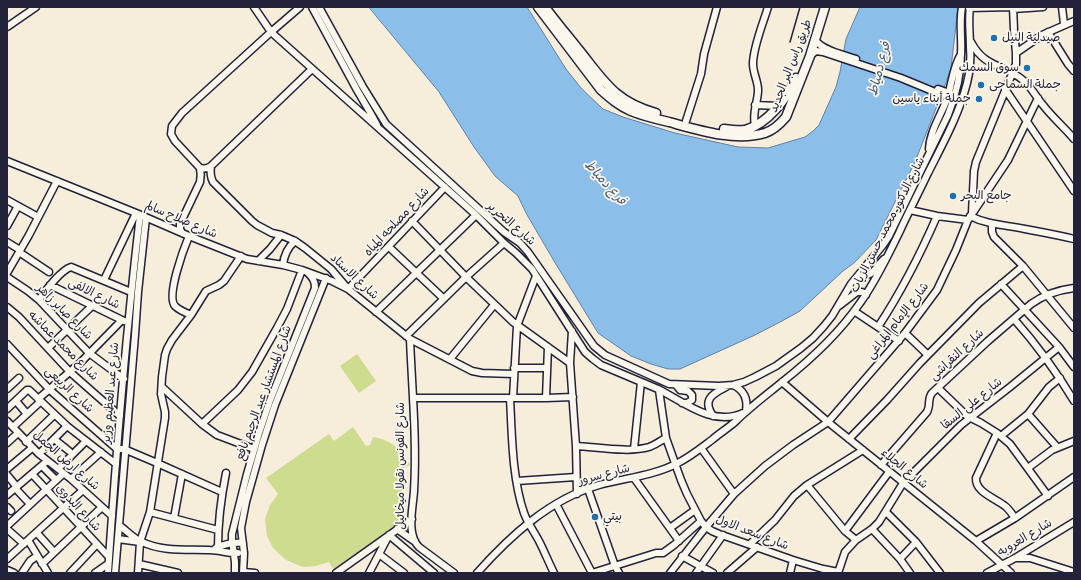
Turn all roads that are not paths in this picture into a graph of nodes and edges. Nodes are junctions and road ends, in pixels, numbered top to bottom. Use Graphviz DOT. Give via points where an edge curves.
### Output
graph roads {
  1 [pos="36,7"];
  2 [pos="254,7"];
  3 [pos="300,7"];
  4 [pos="312,7"];
  5 [pos="319,7"];
  6 [pos="538,7"];
  7 [pos="545,7"];
  8 [pos="717,7"];
  9 [pos="768,7"];
  10 [pos="820,7"];
  11 [pos="825,7"];
  12 [pos="962,7"];
  13 [pos="970,7"];
  14 [pos="1043,7"];
  15 [pos="1062,7"];
  16 [pos="1013,8"];
  17 [pos="1074,20"];
  18 [pos="1064,24"];
  19 [pos="7,27"];
  20 [pos="559,30"];
  21 [pos="271,32"];
  22 [pos="1048,32"];
  23 [pos="970,39"];
  24 [pos="815,40"];
  25 [pos="961,53"];
  26 [pos="1016,53"];
  27 [pos="810,56"];
  28 [pos="842,56"];
  29 [pos="312,69"];
  30 [pos="1074,71"];
  31 [pos="1013,73"];
  32 [pos="1005,90"];
  33 [pos="948,95"];
  34 [pos="1038,98"];
  35 [pos="756,105"];
  36 [pos="776,108"];
  37 [pos="783,121"];
  38 [pos="1027,121"];
  39 [pos="686,122"];
  40 [pos="755,126"];
  41 [pos="378,127"];
  42 [pos="759,134"];
  43 [pos="1074,139"];
  44 [pos="928,154"];
  45 [pos="10,162"];
  46 [pos="211,166"];
  47 [pos="200,168"];
  48 [pos="7,169"];
  49 [pos="57,181"];
  50 [pos="200,182"];
  51 [pos="213,182"];
  52 [pos="445,187"];
  53 [pos="1074,191"];
  54 [pos="7,200"];
  55 [pos="18,206"];
  56 [pos="910,210"];
  57 [pos="138,214"];
  58 [pos="476,215"];
  59 [pos="937,216"];
  60 [pos="970,216"];
  61 [pos="38,217"];
  62 [pos="146,218"];
  63 [pos="182,219"];
  64 [pos="412,221"];
  65 [pos="992,224"];
  66 [pos="7,226"];
  67 [pos="170,228"];
  68 [pos="182,233"];
  69 [pos="281,235"];
  70 [pos="188,236"];
  71 [pos="1074,239"];
  72 [pos="295,241"];
  73 [pos="518,241"];
  74 [pos="7,242"];
  75 [pos="504,243"];
  76 [pos="389,247"];
  77 [pos="511,249"];
  78 [pos="20,251"];
  79 [pos="440,251"];
  80 [pos="530,255"];
  81 [pos="241,256"];
  82 [pos="887,257"];
  83 [pos="258,261"];
  84 [pos="524,262"];
  85 [pos="284,265"];
  86 [pos="1023,266"];
  87 [pos="304,271"];
  88 [pos="49,272"];
  89 [pos="860,272"];
  90 [pos="7,273"];
  91 [pos="417,274"];
  92 [pos="536,276"];
  93 [pos="7,277"];
  94 [pos="326,278"];
  95 [pos="466,278"];
  96 [pos="104,280"];
  97 [pos="1001,284"];
  98 [pos="50,285"];
  99 [pos="1074,288"];
  100 [pos="348,289"];
  101 [pos="131,292"];
  102 [pos="866,295"];
  103 [pos="1046,295"];
  104 [pos="444,299"];
  105 [pos="39,300"];
  106 [pos="494,305"];
  107 [pos="92,306"];
  108 [pos="839,306"];
  109 [pos="7,307"];
  110 [pos="1024,310"];
  111 [pos="854,311"];
  112 [pos="376,312"];
  113 [pos="191,315"];
  114 [pos="1014,319"];
  115 [pos="122,320"];
  116 [pos="128,323"];
  117 [pos="517,326"];
  118 [pos="878,328"];
  119 [pos="1074,328"];
  120 [pos="67,330"];
  121 [pos="572,331"];
  122 [pos="905,333"];
  123 [pos="128,334"];
  124 [pos="135,335"];
  125 [pos="408,338"];
  126 [pos="899,341"];
  127 [pos="7,344"];
  128 [pos="126,345"];
  129 [pos="134,346"];
  130 [pos="548,347"];
  131 [pos="1059,347"];
  132 [pos="48,348"];
  133 [pos="89,354"];
  134 [pos="928,355"];
  135 [pos="1046,357"];
  136 [pos="450,359"];
  137 [pos="570,363"];
  138 [pos="1074,367"];
  139 [pos="547,368"];
  140 [pos="514,371"];
  141 [pos="70,372"];
  142 [pos="19,378"];
  143 [pos="1060,378"];
  144 [pos="7,379"];
  145 [pos="124,379"];
  146 [pos="641,382"];
  147 [pos="782,382"];
  148 [pos="12,384"];
  149 [pos="676,385"];
  150 [pos="730,386"];
  151 [pos="162,387"];
  152 [pos="938,388"];
  153 [pos="7,389"];
  154 [pos="50,390"];
  155 [pos="659,390"];
  156 [pos="573,397"];
  157 [pos="413,398"];
  158 [pos="511,398"];
  159 [pos="546,398"];
  160 [pos="39,400"];
  161 [pos="16,401"];
  162 [pos="1074,401"];
  163 [pos="682,403"];
  164 [pos="7,409"];
  165 [pos="746,411"];
  166 [pos="27,414"];
  167 [pos="1028,414"];
  168 [pos="54,415"];
  169 [pos="120,416"];
  170 [pos="713,416"];
  171 [pos="970,418"];
  172 [pos="7,421"];
  173 [pos="828,422"];
  174 [pos="202,424"];
  175 [pos="67,426"];
  176 [pos="13,427"];
  177 [pos="18,433"];
  178 [pos="999,434"];
  179 [pos="666,438"];
  180 [pos="54,439"];
  181 [pos="849,439"];
  182 [pos="118,440"];
  183 [pos="86,441"];
  184 [pos="126,441"];
  185 [pos="1074,441"];
  186 [pos="26,442"];
  187 [pos="7,443"];
  188 [pos="576,446"];
  189 [pos="1057,447"];
  190 [pos="32,448"];
  191 [pos="701,448"];
  192 [pos="118,449"];
  193 [pos="254,449"];
  194 [pos="634,449"];
  195 [pos="125,450"];
  196 [pos="863,450"];
  197 [pos="69,451"];
  198 [pos="101,452"];
  199 [pos="39,454"];
  200 [pos="47,461"];
  201 [pos="157,463"];
  202 [pos="116,464"];
  203 [pos="675,465"];
  204 [pos="881,465"];
  205 [pos="42,466"];
  206 [pos="1028,468"];
  207 [pos="7,469"];
  208 [pos="58,469"];
  209 [pos="889,472"];
  210 [pos="226,473"];
  211 [pos="32,474"];
  212 [pos="63,474"];
  213 [pos="182,474"];
  214 [pos="7,476"];
  215 [pos="576,477"];
  216 [pos="1074,477"];
  217 [pos="634,478"];
  218 [pos="71,479"];
  219 [pos="56,480"];
  220 [pos="517,481"];
  221 [pos="903,483"];
  222 [pos="807,485"];
  223 [pos="16,488"];
  224 [pos="588,489"];
  225 [pos="46,490"];
  226 [pos="83,490"];
  227 [pos="222,492"];
  228 [pos="576,494"];
  229 [pos="734,494"];
  230 [pos="7,495"];
  231 [pos="1048,496"];
  232 [pos="30,504"];
  233 [pos="556,504"];
  234 [pos="102,507"];
  235 [pos="64,508"];
  236 [pos="695,510"];
  237 [pos="150,512"];
  238 [pos="886,512"];
  239 [pos="112,516"];
  240 [pos="174,518"];
  241 [pos="1015,518"];
  242 [pos="412,519"];
  243 [pos="701,521"];
  244 [pos="1074,522"];
  245 [pos="36,523"];
  246 [pos="529,523"];
  247 [pos="120,526"];
  248 [pos="7,527"];
  249 [pos="81,527"];
  250 [pos="706,527"];
  251 [pos="670,528"];
  252 [pos="872,528"];
  253 [pos="397,529"];
  254 [pos="218,530"];
  255 [pos="39,531"];
  256 [pos="845,531"];
  257 [pos="389,535"];
  258 [pos="723,535"];
  259 [pos="118,539"];
  260 [pos="856,540"];
  261 [pos="414,541"];
  262 [pos="679,541"];
  263 [pos="976,541"];
  264 [pos="26,542"];
  265 [pos="140,542"];
  266 [pos="916,542"];
  267 [pos="233,543"];
  268 [pos="243,543"];
  269 [pos="97,544"];
  270 [pos="750,544"];
  271 [pos="757,547"];
  272 [pos="216,548"];
  273 [pos="54,552"];
  274 [pos="244,552"];
  275 [pos="234,553"];
  276 [pos="379,554"];
  277 [pos="9,555"];
  278 [pos="37,556"];
  279 [pos="682,556"];
  280 [pos="109,557"];
  281 [pos="434,558"];
  282 [pos="1015,558"];
  283 [pos="900,559"];
  284 [pos="793,560"];
  285 [pos="42,564"];
  286 [pos="108,564"];
  287 [pos="139,564"];
  288 [pos="1002,565"];
  289 [pos="615,566"];
  290 [pos="701,567"];
  291 [pos="7,570"];
  292 [pos="426,571"];
  293 [pos="822,571"];
  294 [pos="72,572"];
  295 [pos="1074,572"];
  296 [pos="14,573"];
  297 [pos="22,573"];
  298 [pos="48,573"];
  299 [pos="95,573"];
  300 [pos="108,573"];
  301 [pos="115,573"];
  302 [pos="138,573"];
  303 [pos="178,573"];
  304 [pos="235,573"];
  305 [pos="243,573"];
  306 [pos="255,573"];
  307 [pos="336,573"];
  308 [pos="369,573"];
  309 [pos="404,573"];
  310 [pos="434,573"];
  311 [pos="454,573"];
  312 [pos="477,573"];
  313 [pos="554,573"];
  314 [pos="592,573"];
  315 [pos="619,573"];
  316 [pos="670,573"];
  317 [pos="696,573"];
  318 [pos="713,573"];
  319 [pos="727,573"];
  320 [pos="790,573"];
  321 [pos="838,573"];
  322 [pos="910,573"];
  323 [pos="940,573"];
  324 [pos="987,573"];
  325 [pos="1011,573"];
  1 -- 19 [label="street"];
  2 -- 21 [label="street, شارع التحرير"];
  3 -- 21 [label="street"];
  4 -- 41 [label="street, شارع التحرير"];
  5 -- 73 [label="street, شارع التحرير" via="386,124 504,232"];
  6 -- 20 [label="main road, طريق راس البر الجديد"];
  7 -- 20 [label="main road, طريق راس البر الجديد"];
  8 -- 39 [label="street"];
  9 -- 35 [label="street" via="753,60 758,86"];
  10 -- 36 [label="main road, طريق راس البر الجديد" via="793,84 787,96"];
  11 -- 24 [label="main road, طريق راس البر الجديد"];
  12 -- 25 [label="street, شارع الدكتور محمد حسن الزيات"];
  13 -- 16 [label="street"];
  13 -- 23 [label="street, شارع الدكتور محمد حسن الزيات"];
  14 -- 16 [label="street"];
  15 -- 18 [label="street"];
  16 -- 26 [label="street"];
  17 -- 18 [label="street"];
  18 -- 22 [label="street"];
  20 -- 39 [label="main road, طريق راس البر الجديد" via="619,96 640,108"];
  20 -- 42 [label="main road, طريق راس البر الجديد" via="601,90 626,109 708,132 737,136"];
  21 -- 29 [label="street, شارع التحرير"];
  21 -- 47 [label="street" via="182,113 172,126 171,134 174,141"];
  22 -- 26 [label="street"];
  22 -- 30 [label="street"];
  23 -- 31 [label="street" via="975,49 987,61"];
  23 -- 56 [label="street, شارع الدكتور محمد حسن الزيات" via="970,65 965,90"];
  24 -- 27 [label="main road, طريق راس البر الجديد"];
  24 -- 28 [label="street" via="821,46"];
  25 -- 33 [label="street"];
  25 -- 44 [label="street, شارع الدكتور محمد حسن الزيات" via="960,75 953,102"];
  26 -- 31 [label="street"];
  27 -- 28 [label="street" via="819,51"];
  27 -- 37 [label="main road, طريق راس البر الجديد" via="790,110"];
  28 -- 33 [label="street"];
  29 -- 41 [label="street, شارع التحرير"];
  29 -- 46 [label="street"];
  31 -- 32 [label="street"];
  31 -- 34 [label="street" via="1025,81"];
  32 -- 38 [label="street"];
  32 -- 60 [label="street" via="976,162"];
  33 -- 44 [label="street" via="931,137"];
  34 -- 38 [label="street, شارع الإمام المراغى"];
  34 -- 43 [label="street"];
  35 -- 36 [label="street"];
  35 -- 40 [label="street" via="753,118"];
  36 -- 37 [label="main road" via="774,115"];
  36 -- 40 [label="main road, طريق راس البر الجديد"];
  37 -- 42 [label="main road, طريق راس البر الجديد" via="770,131"];
  38 -- 53 [label="street"];
  38 -- 60 [label="street, شارع الإمام المراغى" via="1008,160"];
  39 -- 40 [label="main road, طريق راس البر الجديد" via="733,130"];
  40 -- 42 [label="main road" via="759,129"];
  41 -- 52 [label="street, شارع التحرير"];
  44 -- 89 [label="street, شارع الدكتور محمد حسن الزيات" via="889,236"];
  45 -- 48 [label="street"];
  45 -- 49 [label="street, شارع صلاح سالم"];
  46 -- 47 [label="street"];
  46 -- 51 [label="street"];
  47 -- 50 [label="street"];
  49 -- 57 [label="street, شارع صلاح سالم"];
  49 -- 61 [label="street"];
  50 -- 51 [label="street"];
  50 -- 63 [label="street"];
  51 -- 69 [label="street, شارع الاستاد" via="257,225"];
  52 -- 58 [label="street, شارع التحرير"];
  52 -- 64 [label="street, شارع مصلحه المياه"];
  54 -- 55 [label="street"];
  55 -- 61 [label="street"];
  55 -- 66 [label="street"];
  56 -- 59 [label="street"];
  56 -- 82 [label="street, شارع الدكتور محمد حسن الزيات"];
  57 -- 62 [label="street, شارع صلاح سالم"];
  57 -- 96 [label="street"];
  57 -- 101 [label="street, شارع عبد العظيم وزير"];
  58 -- 75 [label="street, شارع التحرير"];
  58 -- 79 [label="street"];
  59 -- 60 [label="street"];
  59 -- 118 [label="street" via="914,264"];
  60 -- 65 [label="street"];
  60 -- 122 [label="street, شارع الإمام المراغى" via="937,290"];
  61 -- 78 [label="street"];
  62 -- 67 [label="street, شارع صلاح سالم"];
  62 -- 124 [label="street, شارع عبد العظيم وزير"];
  63 -- 67 [label="street"];
  63 -- 68 [label="street"];
  64 -- 76 [label="street, شارع مصلحه المياه"];
  64 -- 79 [label="street"];
  65 -- 71 [label="street"];
  65 -- 86 [label="street" via="994,237"];
  67 -- 68 [label="street, شارع صلاح سالم"];
  68 -- 70 [label="street, شارع صلاح سالم"];
  69 -- 72 [label="street, شارع الاستاد"];
  69 -- 83 [label="street"];
  70 -- 81 [label="street, شارع صلاح سالم"];
  70 -- 113 [label="street" via="172,296 175,306"];
  72 -- 85 [label="street" via="286,251"];
  72 -- 100 [label="street, شارع الاستاد" via="331,269"];
  73 -- 77 [label="street" via="517,246"];
  73 -- 80 [label="street, شارع التحرير"];
  74 -- 78 [label="street"];
  75 -- 77 [label="street, شارع التحرير"];
  75 -- 95 [label="street"];
  76 -- 91 [label="street"];
  76 -- 100 [label="street, شارع مصلحه المياه"];
  77 -- 84 [label="street, شارع التحرير"];
  78 -- 88 [label="street"];
  78 -- 90 [label="street"];
  79 -- 91 [label="street"];
  79 -- 95 [label="street"];
  80 -- 84 [label="street" via="525,255"];
  80 -- 149 [label="street, شارع التحرير" via="594,346 605,355"];
  81 -- 83 [label="street, شارع صلاح سالم"];
  81 -- 113 [label="street" via="224,281 206,291"];
  82 -- 89 [label="street" via="870,275 866,276"];
  82 -- 102 [label="street, شارع الدكتور محمد حسن الزيات"];
  83 -- 85 [label="street, شارع صلاح سالم"];
  84 -- 92 [label="street, شارع التحرير"];
  85 -- 87 [label="street, شارع صلاح سالم"];
  86 -- 97 [label="street"];
  86 -- 103 [label="street"];
  87 -- 94 [label="street, شارع صلاح سالم"];
  87 -- 174 [label="street" via="278,328 252,372 238,390"];
  87 -- 193 [label="street, شارع المستشار عبد الرحيم نافع" via="312,276 315,288 269,403"];
  89 -- 108 [label="street, شارع الدكتور محمد حسن الزيات"];
  91 -- 104 [label="street"];
  91 -- 112 [label="street"];
  92 -- 117 [label="street"];
  92 -- 121 [label="street, شارع التحرير"];
  93 -- 105 [label="street, شارع صابر زاهر"];
  94 -- 100 [label="street, شارع صلاح سالم"];
  94 -- 268 [label="street, شارع المستشار عبد الرحيم نافع" via="262,444 243,515"];
  95 -- 104 [label="street"];
  95 -- 106 [label="street"];
  96 -- 98 [label="street" via="71,267"];
  96 -- 101 [label="street"];
  97 -- 110 [label="street"];
  97 -- 134 [label="street"];
  98 -- 105 [label="street"];
  98 -- 107 [label="street, شارع الالفى"];
  99 -- 103 [label="street, شارع النقراشى"];
  100 -- 112 [label="street, شارع الاستاد"];
  101 -- 116 [label="street, شارع عبد العظيم وزير"];
  102 -- 108 [label="street" via="857,292"];
  102 -- 111 [label="street, شارع الدكتور محمد حسن الزيات"];
  103 -- 110 [label="street, شارع النقراشى"];
  103 -- 119 [label="street"];
  104 -- 125 [label="street"];
  105 -- 120 [label="street, شارع صابر زاهر"];
  106 -- 117 [label="street"];
  106 -- 136 [label="street"];
  107 -- 115 [label="street, شارع الالفى"];
  107 -- 120 [label="street"];
  108 -- 150 [label="street, شارع الدكتور محمد حسن الزيات" via="824,326 801,348 766,372"];
  109 -- 132 [label="street, شارع محمد عماشه"];
  110 -- 114 [label="street, شارع النقراشى"];
  110 -- 131 [label="street"];
  111 -- 118 [label="street"];
  111 -- 147 [label="street, شارع الدكتور محمد حسن الزيات" via="825,343"];
  112 -- 125 [label="street, شارع الاستاد"];
  113 -- 151 [label="street" via="167,348"];
  114 -- 135 [label="street"];
  114 -- 152 [label="street, شارع النقراشى"];
  115 -- 116 [label="street, شارع الالفى"];
  115 -- 133 [label="street"];
  116 -- 123 [label="street, شارع عبد العظيم وزير"];
  117 -- 130 [label="street"];
  117 -- 140 [label="street"];
  118 -- 126 [label="street"];
  120 -- 132 [label="street"];
  120 -- 133 [label="street, شارع صابر زاهر"];
  121 -- 137 [label="street"];
  121 -- 146 [label="street, شارع التحرير" via="592,360"];
  122 -- 126 [label="street, شارع الإمام المراغى"];
  122 -- 134 [label="street"];
  123 -- 124 [label="street" via="132,337"];
  123 -- 128 [label="street, شارع عبد العظيم وزير"];
  124 -- 129 [label="street, شارع عبد العظيم وزير"];
  125 -- 136 [label="street, شارع الاستاد"];
  125 -- 157 [label="street, شارع الفونس نقولا ميخائيل"];
  126 -- 173 [label="street, شارع الإمام المراغى"];
  127 -- 154 [label="street, شارع الربيعى"];
  128 -- 129 [label="street"];
  128 -- 145 [label="street, شارع عبد العظيم وزير"];
  129 -- 184 [label="street, شارع عبد العظيم وزير"];
  130 -- 137 [label="street"];
  130 -- 139 [label="street"];
  131 -- 135 [label="street, شارع على السقا"];
  131 -- 138 [label="street"];
  132 -- 141 [label="street, شارع محمد عماشه"];
  133 -- 141 [label="street"];
  133 -- 145 [label="street, شارع صابر زاهر"];
  134 -- 181 [label="street"];
  135 -- 143 [label="street"];
  135 -- 171 [label="street, شارع على السقا"];
  136 -- 140 [label="street, شارع الاستاد" via="472,371 482,373"];
  137 -- 156 [label="street"];
  139 -- 140 [label="street, شارع الاستاد"];
  139 -- 159 [label="street"];
  140 -- 158 [label="street"];
  141 -- 154 [label="street"];
  141 -- 169 [label="street, شارع محمد عماشه"];
  142 -- 148 [label="street"];
  143 -- 162 [label="street"];
  143 -- 167 [label="street" via="1049,387"];
  144 -- 148 [label="street"];
  145 -- 169 [label="street, شارع عبد العظيم وزير"];
  146 -- 155 [label="street, شارع التحرير"];
  146 -- 194 [label="street"];
  147 -- 165 [label="street, شارع الدكتور محمد حسن الزيات"];
  147 -- 173 [label="street, شارع الجلاء"];
  148 -- 153 [label="street"];
  149 -- 150 [label="street, شارع التحرير"];
  149 -- 163 [label="street" via="680,390 688,391 692,395 690,402"];
  150 -- 165 [label="street" via="745,395"];
  150 -- 170 [label="street" via="710,398 708,408"];
  151 -- 174 [label="street"];
  151 -- 201 [label="street" via="165,418"];
  152 -- 171 [label="street"];
  152 -- 204 [label="street, شارع النقراشى" via="930,396 927,412"];
  154 -- 160 [label="street"];
  154 -- 192 [label="street, شارع الربيعى"];
  155 -- 163 [label="street, شارع التحرير"];
  155 -- 179 [label="street, شارع سعد الاول"];
  156 -- 159 [label="street"];
  156 -- 188 [label="street"];
  157 -- 158 [label="street"];
  157 -- 242 [label="street, شارع الفونس نقولا ميخائيل"];
  158 -- 159 [label="street"];
  158 -- 220 [label="street"];
  160 -- 161 [label="street" via="28,390"];
  160 -- 166 [label="street"];
  160 -- 168 [label="street"];
  161 -- 164 [label="street"];
  161 -- 166 [label="street"];
  163 -- 170 [label="street, شارع التحرير"];
  165 -- 170 [label="street, شارع التحرير" via="734,416"];
  165 -- 191 [label="street, شارع سرور"];
  166 -- 176 [label="street"];
  167 -- 178 [label="street"];
  167 -- 189 [label="street"];
  168 -- 175 [label="street"];
  168 -- 186 [label="street"];
  169 -- 182 [label="street, شارع عبد العظيم وزير"];
  171 -- 178 [label="street"];
  171 -- 221 [label="street, شارع على السقا"];
  172 -- 176 [label="street, شارع ارض الجمل"];
  173 -- 181 [label="street, شارع الجلاء"];
  173 -- 229 [label="street, شارع الإمام المراغى" via="765,466"];
  174 -- 193 [label="street" via="217,435"];
  175 -- 180 [label="street"];
  175 -- 183 [label="street"];
  176 -- 177 [label="street, شارع ارض الجمل"];
  177 -- 186 [label="street, شارع ارض الجمل"];
  177 -- 187 [label="street"];
  178 -- 206 [label="street"];
  178 -- 241 [label="street" via="976,478 976,484 1006,507"];
  179 -- 194 [label="street" via="648,447"];
  179 -- 203 [label="street, شارع سعد الاول"];
  180 -- 197 [label="street"];
  180 -- 199 [label="street"];
  181 -- 196 [label="street, شارع الجلاء"];
  182 -- 184 [label="street"];
  182 -- 192 [label="street, شارع عبد العظيم وزير"];
  183 -- 198 [label="street"];
  183 -- 208 [label="street"];
  184 -- 195 [label="street, شارع عبد العظيم وزير"];
  185 -- 189 [label="street"];
  186 -- 190 [label="street, شارع ارض الجمل"];
  188 -- 194 [label="street"];
  188 -- 215 [label="street"];
  189 -- 206 [label="street"];
  190 -- 199 [label="street, شارع ارض الجمل"];
  190 -- 207 [label="street"];
  191 -- 203 [label="street, شارع سرور"];
  191 -- 229 [label="street"];
  192 -- 195 [label="street"];
  192 -- 202 [label="street, شارع عبد العظيم وزير"];
  193 -- 267 [label="street, شارع المستشار عبد الرحيم نافع" via="232,534"];
  195 -- 201 [label="street"];
  195 -- 247 [label="street, شارع عبد العظيم وزير"];
  196 -- 204 [label="street, شارع الجلاء"];
  196 -- 222 [label="street"];
  198 -- 202 [label="street"];
  198 -- 218 [label="street"];
  199 -- 200 [label="street, شارع ارض الجمل"];
  200 -- 205 [label="street"];
  200 -- 208 [label="street, شارع ارض الجمل"];
  201 -- 213 [label="street"];
  201 -- 237 [label="street"];
  202 -- 239 [label="street, شارع عبد العظيم وزير"];
  203 -- 217 [label="street, شارع سرور"];
  203 -- 236 [label="street, شارع سعد الاول"];
  204 -- 209 [label="street, شارع الجلاء"];
  205 -- 211 [label="street"];
  205 -- 219 [label="street"];
  206 -- 231 [label="street"];
  208 -- 212 [label="street, شارع ارض الجمل"];
  209 -- 221 [label="street, شارع الجلاء"];
  209 -- 256 [label="street"];
  210 -- 227 [label="street"];
  211 -- 223 [label="street"];
  211 -- 225 [label="street, شارع البدوى"];
  212 -- 218 [label="street, شارع ارض الجمل"];
  212 -- 219 [label="street"];
  213 -- 227 [label="street"];
  213 -- 240 [label="street"];
  214 -- 223 [label="street"];
  215 -- 220 [label="street"];
  215 -- 228 [label="street"];
  216 -- 231 [label="street"];
  217 -- 224 [label="street, شارع سرور"];
  217 -- 251 [label="street"];
  218 -- 226 [label="street, شارع ارض الجمل"];
  219 -- 225 [label="street"];
  220 -- 246 [label="street" via="522,506"];
  221 -- 238 [label="street, شارع على السقا"];
  221 -- 263 [label="street, شارع الجلاء"];
  222 -- 256 [label="street"];
  222 -- 270 [label="street"];
  223 -- 230 [label="street"];
  223 -- 232 [label="street"];
  224 -- 228 [label="street, شارع سرور"];
  224 -- 289 [label="street"];
  225 -- 232 [label="street"];
  225 -- 235 [label="street, شارع البدوى"];
  226 -- 234 [label="street, شارع ارض الجمل"];
  226 -- 235 [label="street"];
  227 -- 254 [label="street"];
  228 -- 233 [label="street, شارع سرور"];
  229 -- 250 [label="street, شارع الإمام المراغى"];
  231 -- 241 [label="street"];
  232 -- 248 [label="street"];
  233 -- 246 [label="street, شارع سرور"];
  233 -- 314 [label="street"];
  234 -- 239 [label="street, شارع ارض الجمل"];
  234 -- 249 [label="street"];
  235 -- 249 [label="street, شارع البدوى"];
  235 -- 255 [label="street"];
  236 -- 243 [label="street, شارع سعد الاول"];
  236 -- 251 [label="street"];
  237 -- 240 [label="street"];
  237 -- 265 [label="street"];
  238 -- 252 [label="street, شارع على السقا"];
  238 -- 266 [label="street"];
  239 -- 280 [label="street, شارع عبد العظيم وزير"];
  240 -- 254 [label="street"];
  241 -- 263 [label="street"];
  242 -- 253 [label="street"];
  242 -- 261 [label="street, شارع الفونس نقولا ميخائيل" via="411,532"];
  243 -- 250 [label="street, شارع سعد الاول"];
  243 -- 262 [label="street"];
  244 -- 282 [label="street, شارع العروبه"];
  245 -- 255 [label="street"];
  246 -- 312 [label="street, شارع سرور"];
  246 -- 313 [label="street"];
  247 -- 259 [label="street, شارع عبد العظيم وزير"];
  247 -- 265 [label="street"];
  248 -- 264 [label="street"];
  249 -- 269 [label="street, شارع البدوى"];
  249 -- 273 [label="street"];
  250 -- 258 [label="street, شارع سعد الاول"];
  250 -- 279 [label="street, شارع الإمام المراغى"];
  251 -- 262 [label="street"];
  252 -- 260 [label="street, شارع على السقا"];
  252 -- 283 [label="street"];
  253 -- 257 [label="street"];
  253 -- 261 [label="street"];
  254 -- 272 [label="street"];
  255 -- 264 [label="street"];
  255 -- 273 [label="street"];
  256 -- 260 [label="street"];
  257 -- 276 [label="street"];
  257 -- 292 [label="street"];
  257 -- 307 [label="street"];
  258 -- 270 [label="street, شارع سعد الاول"];
  258 -- 290 [label="street"];
  259 -- 265 [label="street"];
  259 -- 301 [label="street, شارع عبد العظيم وزير"];
  260 -- 321 [label="street, شارع على السقا" via="845,552"];
  261 -- 281 [label="street, شارع الفونس نقولا ميخائيل"];
  262 -- 289 [label="street" via="663,554 656,553"];
  263 -- 288 [label="street, شارع الجلاء"];
  264 -- 277 [label="street"];
  264 -- 278 [label="street"];
  265 -- 272 [label="street" via="171,549"];
  265 -- 287 [label="street"];
  266 -- 283 [label="street"];
  266 -- 323 [label="street"];
  267 -- 268 [label="street"];
  267 -- 272 [label="street"];
  267 -- 275 [label="street, شارع المستشار عبد الرحيم نافع"];
  268 -- 274 [label="street, شارع المستشار عبد الرحيم نافع"];
  269 -- 280 [label="street, شارع البدوى"];
  269 -- 294 [label="street"];
  270 -- 271 [label="street, شارع سعد الاول"];
  271 -- 284 [label="street, شارع سعد الاول"];
  271 -- 319 [label="street"];
  272 -- 275 [label="street" via="220,552"];
  273 -- 285 [label="street"];
  274 -- 275 [label="street"];
  274 -- 305 [label="street, شارع المستشار عبد الرحيم نافع"];
  275 -- 304 [label="street, شارع المستشار عبد الرحيم نافع"];
  276 -- 308 [label="street"];
  276 -- 309 [label="street"];
  278 -- 285 [label="street"];
  278 -- 297 [label="street"];
  279 -- 290 [label="street"];
  279 -- 316 [label="street, شارع الإمام المراغى"];
  280 -- 286 [label="street, شارع عبد العظيم وزير"];
  281 -- 292 [label="street"];
  281 -- 311 [label="street, شارع الفونس نقولا ميخائيل"];
  282 -- 288 [label="street, شارع العروبه"];
  282 -- 295 [label="street" via="1030,558"];
  283 -- 322 [label="street"];
  284 -- 293 [label="street, شارع سعد الاول"];
  284 -- 320 [label="street"];
  285 -- 298 [label="street"];
  286 -- 299 [label="street"];
  286 -- 300 [label="street, شارع عبد العظيم وزير"];
  287 -- 302 [label="street"];
  287 -- 303 [label="street"];
  288 -- 324 [label="street, شارع العروبه"];
  288 -- 325 [label="street, شارع الجلاء"];
  289 -- 314 [label="street"];
  289 -- 315 [label="street"];
  290 -- 317 [label="street"];
  290 -- 318 [label="street"];
  291 -- 296 [label="street"];
  292 -- 310 [label="street"];
  293 -- 321 [label="street, شارع سعد الاول"];
  305 -- 306 [label="street"];
}
